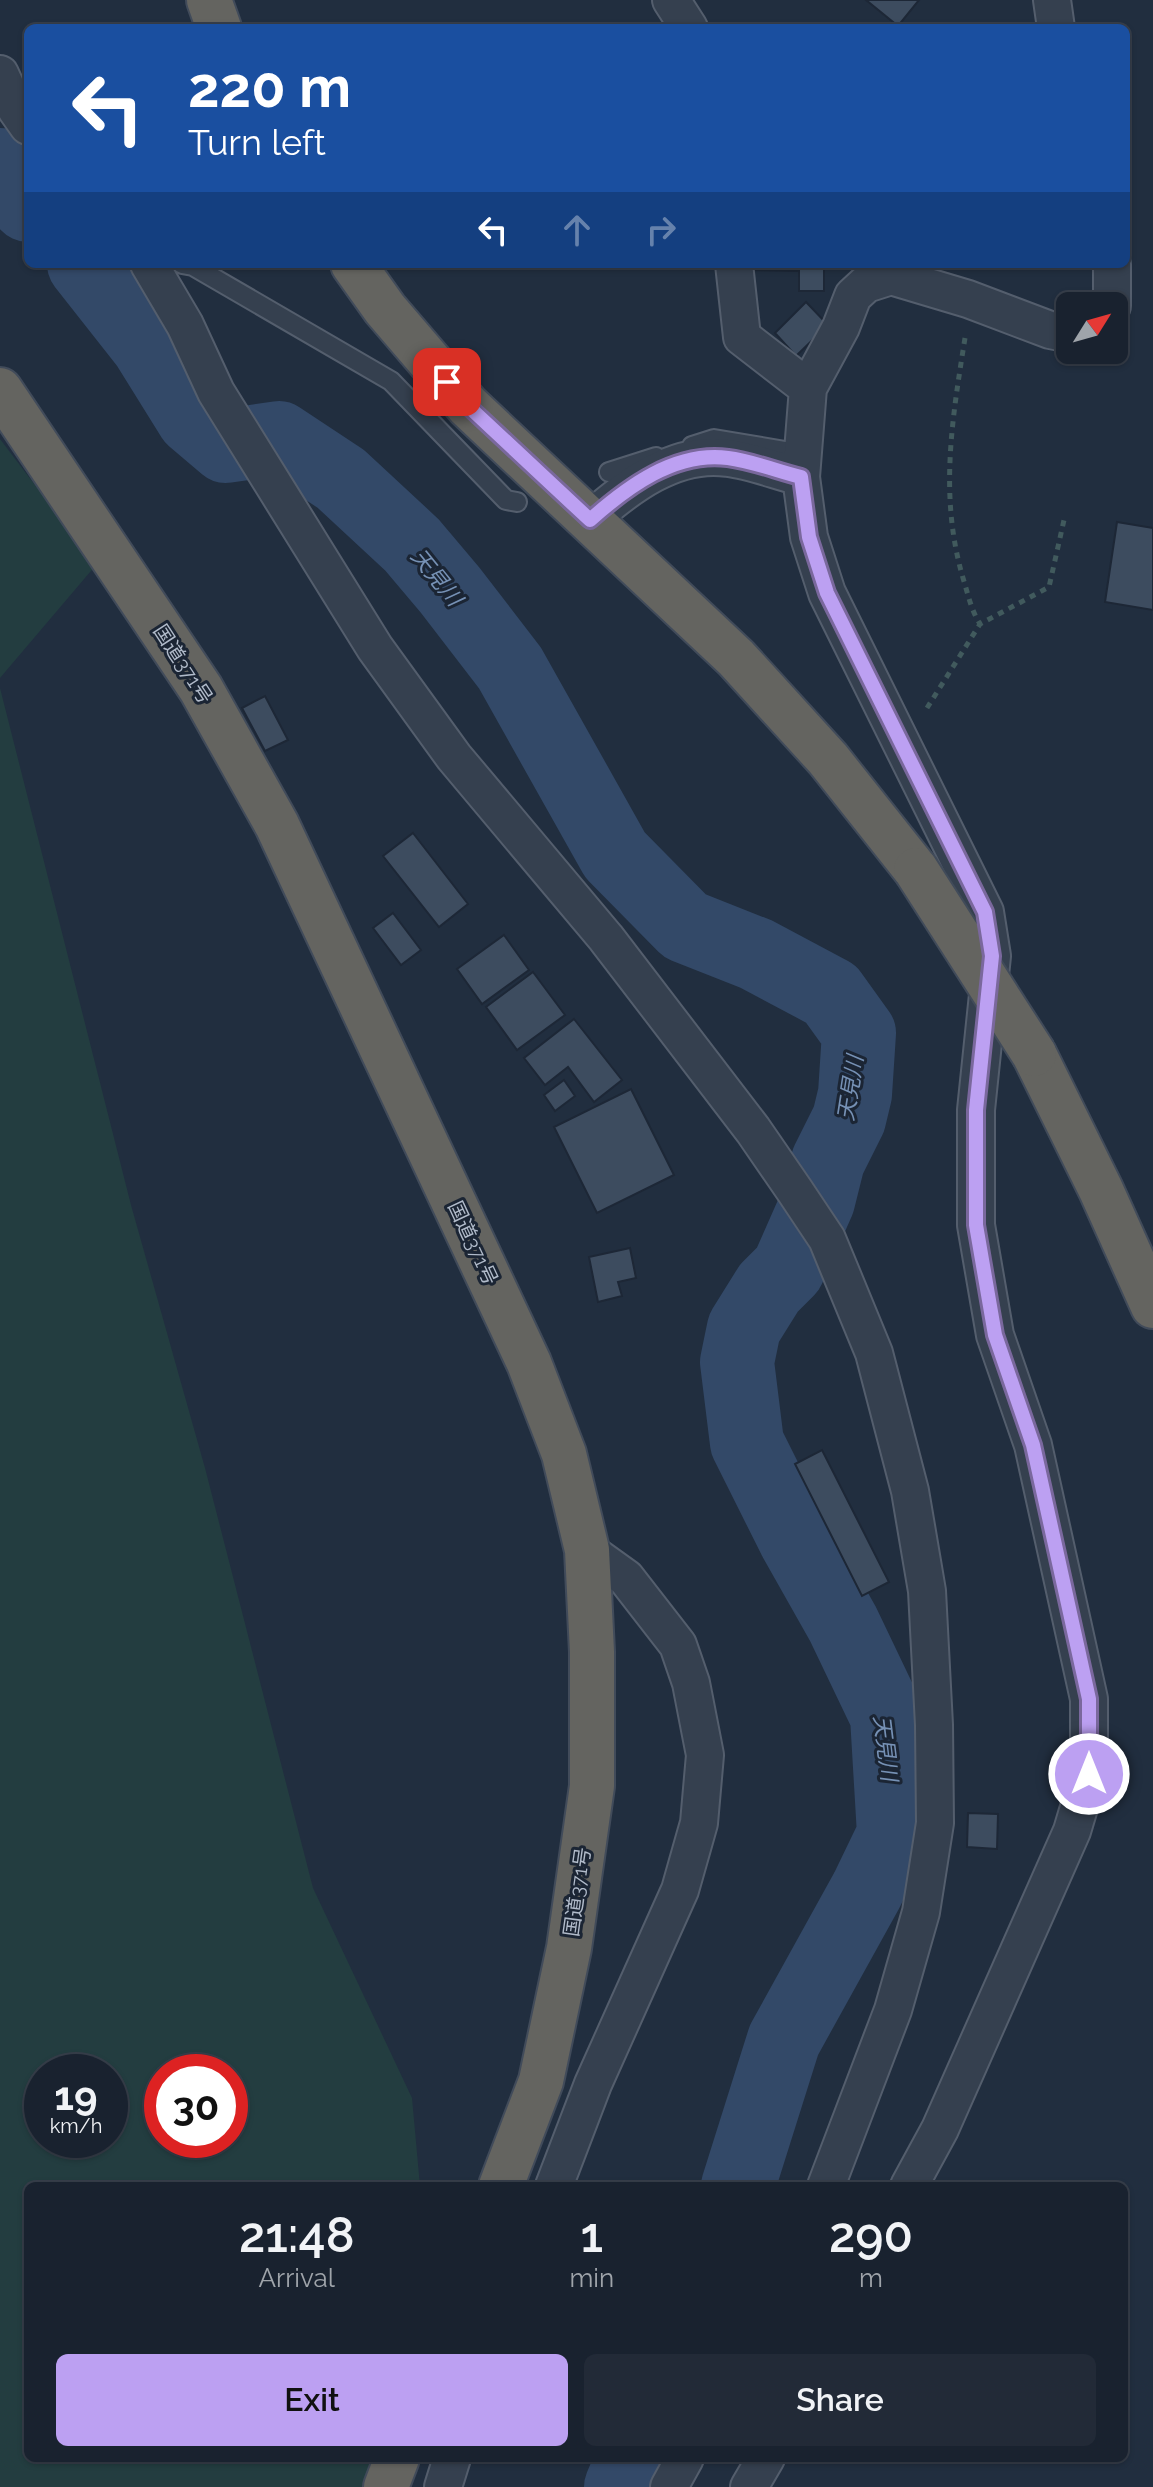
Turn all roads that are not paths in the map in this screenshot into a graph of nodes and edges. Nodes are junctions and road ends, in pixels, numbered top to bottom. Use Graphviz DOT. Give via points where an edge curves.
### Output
graph roads {
  1 [pos="209,0"];
  2 [pos="671,0"];
  3 [pos="1052,0"];
  4 [pos="218,24"];
  5 [pos="686,24"];
  6 [pos="1055,24"];
  7 [pos="0,74"];
  8 [pos="24,120"];
  9 [pos="151,268"];
  10 [pos="196,268"];
  11 [pos="356,268"];
  12 [pos="734,268"];
  13 [pos="1112,268"];
  14 [pos="1112,292"];
  15 [pos="1056,330"];
  16 [pos="808,388"];
  17 [pos="0,390"];
  18 [pos="802,466"];
  19 [pos="609,472"];
  20 [pos="517,502"];
  21 [pos="590,520"];
  22 [pos="1153,1306"];
  23 [pos="587,1550"];
  24 [pos="503,2182"];
  25 [pos="556,2182"];
  26 [pos="828,2182"];
  27 [pos="911,2182"];
  28 [pos="395,2462"];
  29 [pos="451,2462"];
  30 [pos="683,2462"];
  31 [pos="764,2462"];
  32 [pos="386,2487"];
  33 [pos="443,2487"];
  34 [pos="669,2487"];
  35 [pos="749,2487"];
  1 -- 4 [label="highway"];
  2 -- 5 [label="street"];
  3 -- 6 [label="street"];
  7 -- 8 [label="street"];
  9 -- 26 [label="street" via="216,392 375,648 454,757 606,938 753,1130 827,1239 874,1353 910,1491 927,1591 935,1823 921,1912 893,2010"];
  10 -- 20 [label="lane" via="391,381 506,500"];
  11 -- 21 [label="highway" via="468,406"];
  12 -- 16 [label="street" via="742,337"];
  13 -- 14 [label="street"];
  15 -- 16 [label="street" via="891,276 866,284 853,296"];
  16 -- 18 [label="street"];
  17 -- 23 [label="highway, 国道371号" via="201,689 277,825 529,1363 564,1454"];
  18 -- 19 [label="lane" via="714,439"];
  18 -- 21 [label="street" via="727,457 681,461 625,489"];
  18 -- 27 [label="street" via="809,537 827,593 985,912 992,956 976,1110 976,1225 995,1335 1033,1445 1089,1699 1089,1774 1072,1831 940,2129"];
  21 -- 22 [label="highway, bridge" via="736,658 828,759 916,870 1034,1054"];
  23 -- 24 [label="highway, 国道371号" via="592,1786 569,1948 541,2081"];
  23 -- 25 [label="street" via="626,1578 678,1645 705,1755 699,1823 680,1890"];
  28 -- 32 [label="highway"];
  29 -- 33 [label="street"];
  30 -- 34 [label="street"];
  31 -- 35 [label="street"];
}
